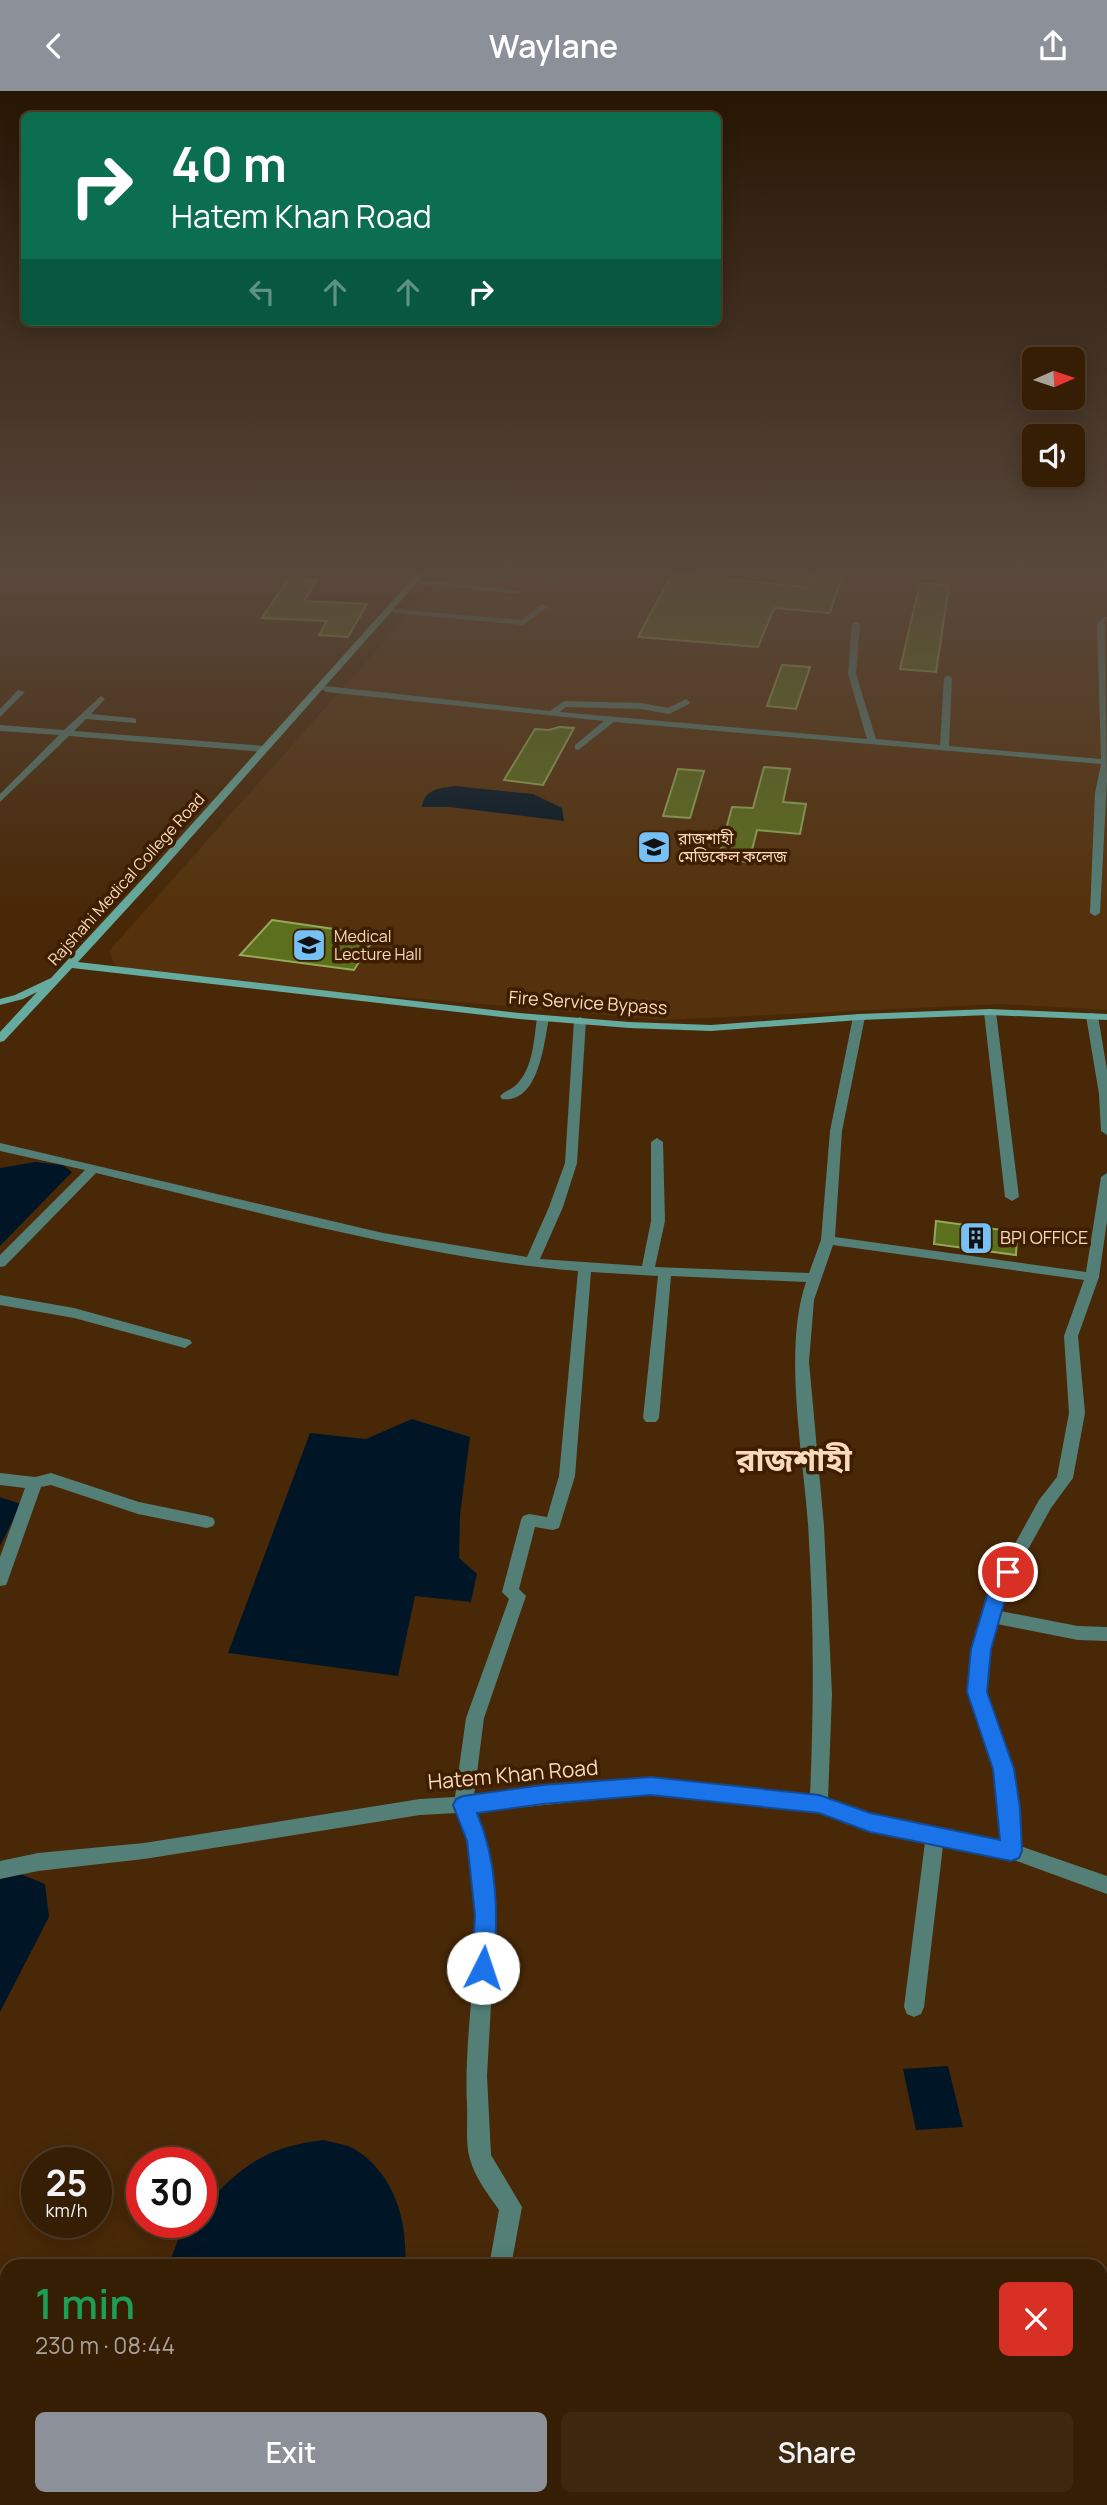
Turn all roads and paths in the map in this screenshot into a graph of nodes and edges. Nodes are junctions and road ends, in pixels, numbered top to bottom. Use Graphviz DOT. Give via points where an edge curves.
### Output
graph roads {
  1 [pos="324,682"];
  2 [pos="332,682"];
  3 [pos="854,682"];
  4 [pos="948,682"];
  5 [pos="1104,682"];
  6 [pos="326,689"];
  7 [pos="21,692"];
  8 [pos="101,699"];
  9 [pos="686,702"];
  10 [pos="0,714"];
  11 [pos="552,714"];
  12 [pos="84,716"];
  13 [pos="612,719"];
  14 [pos="133,721"];
  15 [pos="0,728"];
  16 [pos="68,732"];
  17 [pos="872,740"];
  18 [pos="944,746"];
  19 [pos="578,747"];
  20 [pos="264,749"];
  21 [pos="1107,762"];
  22 [pos="1103,793"];
  23 [pos="0,799"];
  24 [pos="1102,853"];
  25 [pos="1102,877"];
  26 [pos="1095,913"];
  27 [pos="74,965"];
  28 [pos="56,978"];
  29 [pos="0,1002"];
  30 [pos="990,1012"];
  31 [pos="1092,1016"];
  32 [pos="859,1017"];
  33 [pos="1107,1017"];
  34 [pos="543,1018"];
  35 [pos="580,1020"];
  36 [pos="0,1039"];
  37 [pos="506,1096"];
  38 [pos="1107,1131"];
  39 [pos="657,1143"];
  40 [pos="0,1147"];
  41 [pos="94,1168"];
  42 [pos="1107,1177"];
  43 [pos="1012,1197"];
  44 [pos="828,1240"];
  45 [pos="531,1262"];
  46 [pos="0,1263"];
  47 [pos="585,1266"];
  48 [pos="648,1269"];
  49 [pos="665,1270"];
  50 [pos="1092,1277"];
  51 [pos="813,1278"];
  52 [pos="0,1300"];
  53 [pos="186,1343"];
  54 [pos="651,1418"];
  55 [pos="0,1479"];
  56 [pos="35,1483"];
  57 [pos="207,1522"];
  58 [pos="0,1580"];
  59 [pos="990,1616"];
  60 [pos="1107,1634"];
  61 [pos="819,1804"];
  62 [pos="463,1805"];
  63 [pos="935,1836"];
  64 [pos="1011,1851"];
  65 [pos="0,1870"];
  66 [pos="1107,1885"];
  67 [pos="914,2007"];
  68 [pos="500,2259"];
  1 -- 20 [label="main road, Rajshahi Medical College Road"];
  2 -- 6 [label="main road, Rajshahi Medical College Road"];
  3 -- 17 [label="street"];
  4 -- 18 [label="street"];
  5 -- 21 [label="street"];
  6 -- 11 [label="street"];
  6 -- 27 [label="main road, Rajshahi Medical College Road"];
  7 -- 10 [label="street"];
  8 -- 12 [label="street"];
  9 -- 11 [label="street" via="669,711 564,704"];
  11 -- 13 [label="street"];
  12 -- 14 [label="street"];
  12 -- 16 [label="street"];
  13 -- 17 [label="street"];
  13 -- 19 [label="street"];
  15 -- 16 [label="street"];
  16 -- 20 [label="street"];
  16 -- 23 [label="street"];
  17 -- 18 [label="street"];
  18 -- 21 [label="street"];
  20 -- 27 [label="main road, Rajshahi Medical College Road"];
  21 -- 22 [label="street"];
  22 -- 24 [label="street"];
  24 -- 25 [label="street"];
  25 -- 26 [label="street"];
  27 -- 28 [label="main road, Rajshahi Medical College Road"];
  27 -- 34 [label="main road, Fire Service Bypass"];
  28 -- 29 [label="main road, Rajshahi Medical College Road"];
  28 -- 36 [label="main road"];
  30 -- 31 [label="main road, Fire Service Bypass"];
  30 -- 32 [label="main road, Fire Service Bypass"];
  30 -- 43 [label="street"];
  31 -- 33 [label="main road, Fire Service Bypass"];
  31 -- 38 [label="street"];
  32 -- 35 [label="main road, Fire Service Bypass" via="711,1028"];
  32 -- 44 [label="street" via="836,1131"];
  34 -- 35 [label="main road, Fire Service Bypass"];
  34 -- 37 [label="street" via="527,1082 520,1091"];
  35 -- 45 [label="street" via="571,1163"];
  39 -- 48 [label="street" via="658,1220"];
  40 -- 41 [label="street"];
  41 -- 45 [label="street" via="343,1229"];
  41 -- 46 [label="street"];
  42 -- 50 [label="street"];
  44 -- 50 [label="street"];
  44 -- 51 [label="street"];
  45 -- 47 [label="street"];
  47 -- 48 [label="street"];
  47 -- 62 [label="street" via="567,1476 553,1524 529,1520 510,1592 518,1596 475,1717"];
  48 -- 49 [label="street"];
  49 -- 51 [label="street"];
  49 -- 54 [label="street"];
  50 -- 59 [label="street" via="1071,1336 1077,1413 1065,1478 1045,1504 998,1589"];
  51 -- 61 [label="street" via="802,1362 824,1694"];
  52 -- 53 [label="street" via="74,1313"];
  55 -- 56 [label="street"];
  56 -- 57 [label="street" via="51,1479 138,1508"];
  56 -- 58 [label="street"];
  59 -- 60 [label="street"];
  59 -- 64 [label="street" via="977,1692 1003,1769"];
  61 -- 62 [label="street, Hatem Khan Road" via="651,1786"];
  61 -- 63 [label="street, Hatem Khan Road" via="870,1823"];
  62 -- 65 [label="street, Hatem Khan Road" via="420,1807"];
  62 -- 68 [label="street" via="478,1841 486,1915 476,2076 480,2157 511,2207"];
  63 -- 64 [label="street, Hatem Khan Road"];
  63 -- 67 [label="street"];
  64 -- 66 [label="street, Hatem Khan Road"];
}
